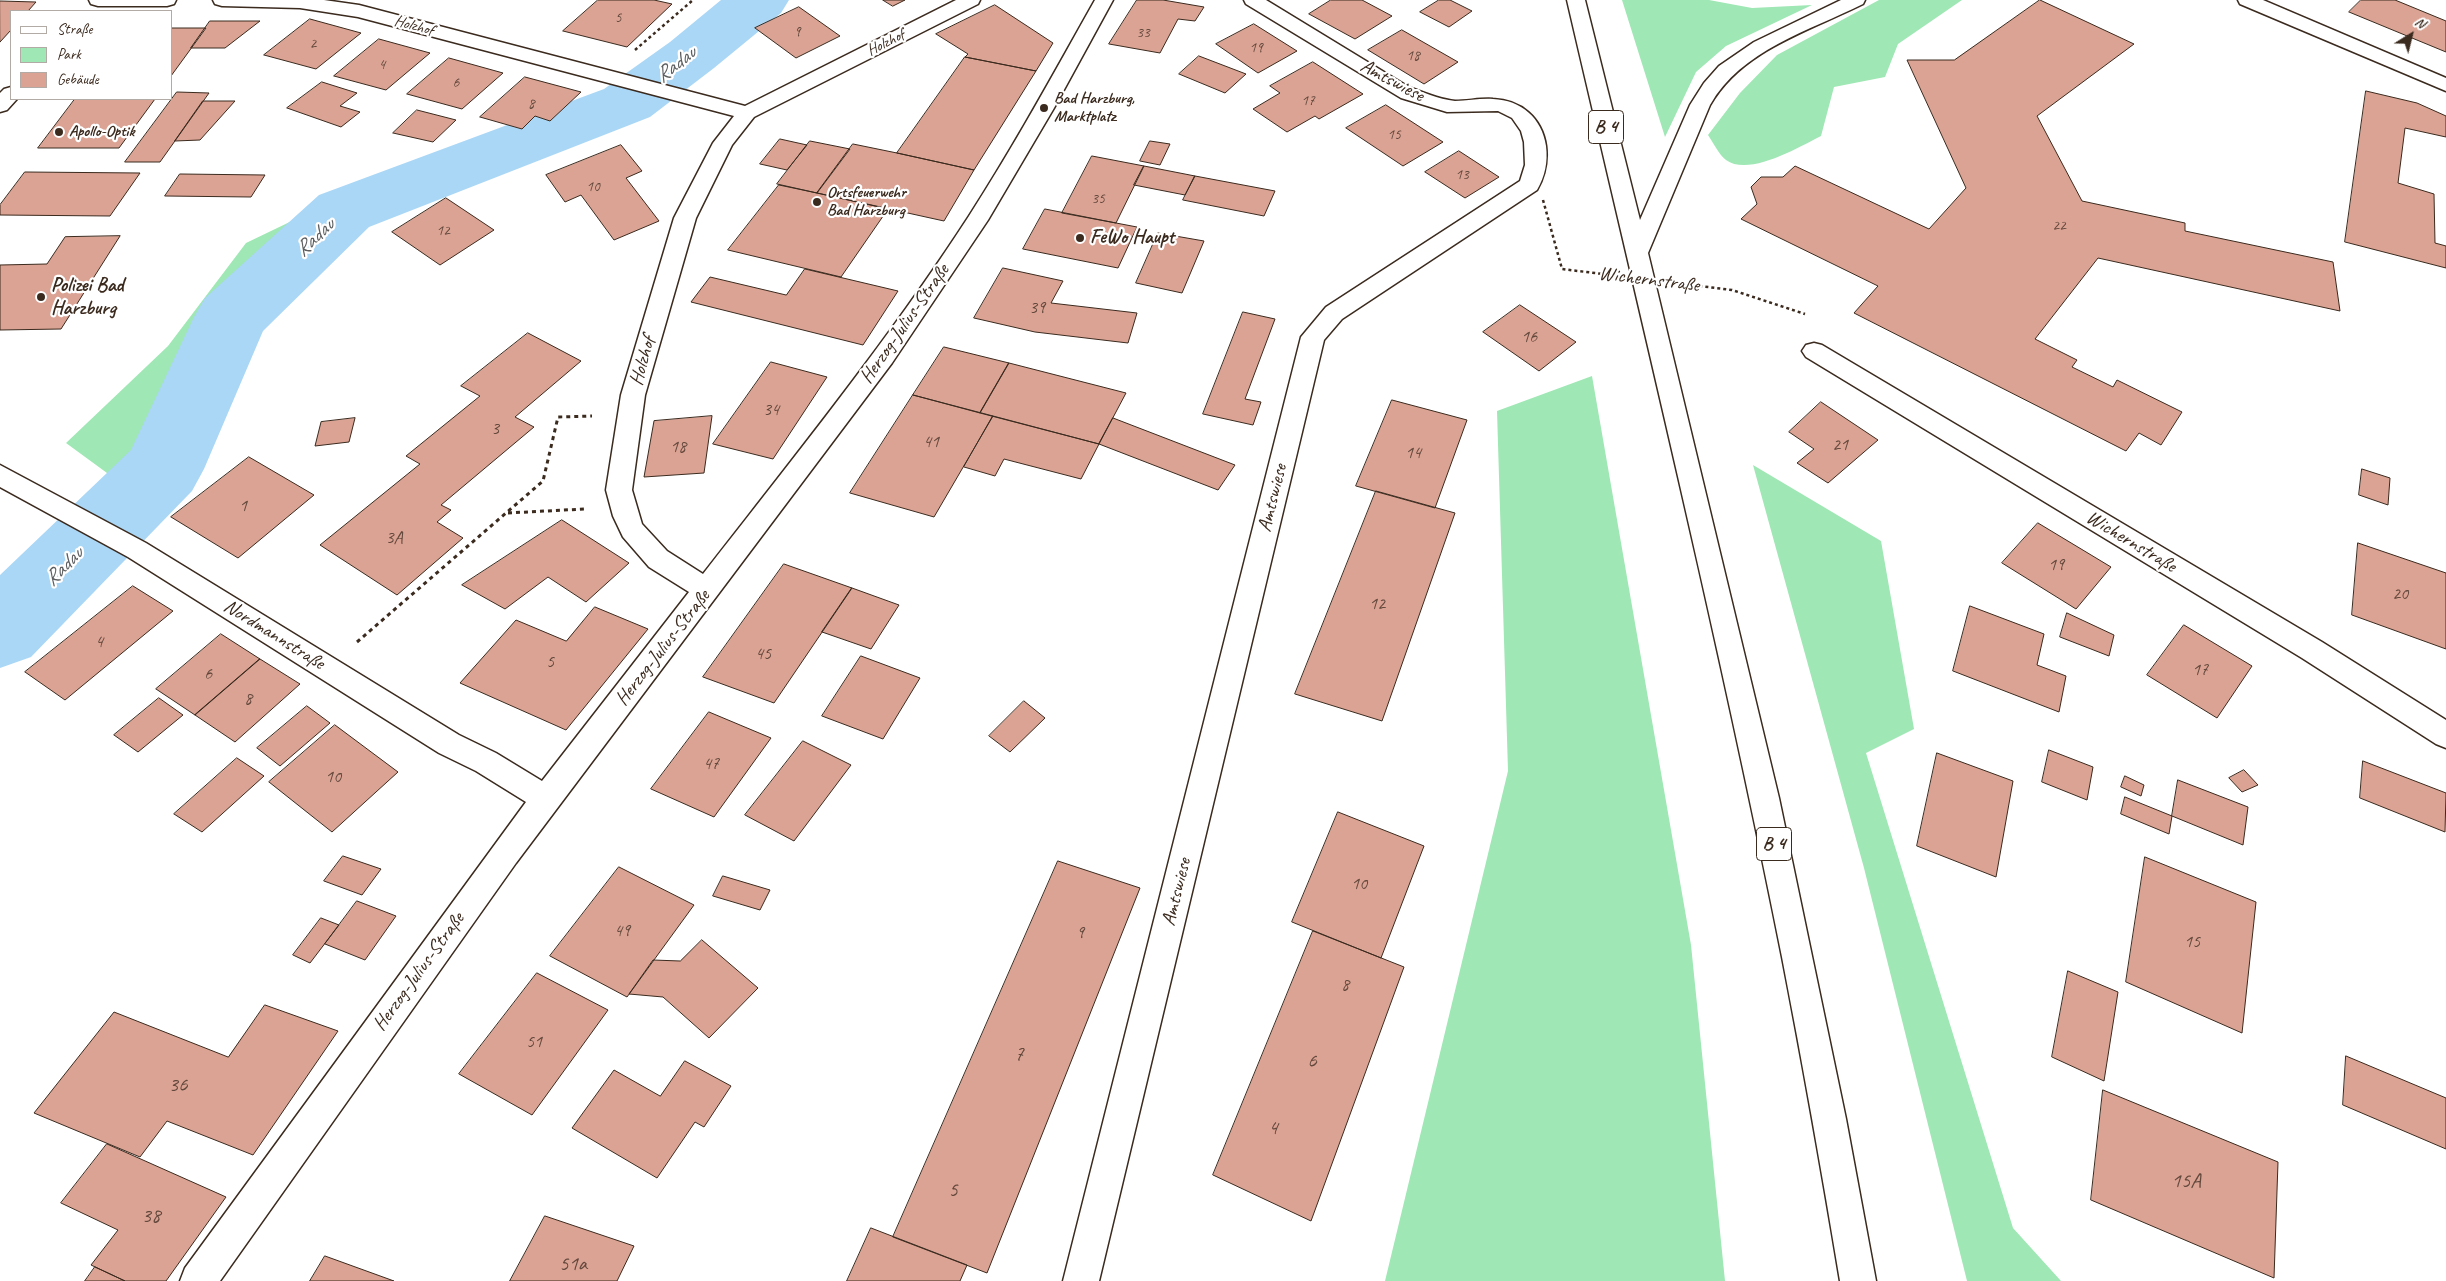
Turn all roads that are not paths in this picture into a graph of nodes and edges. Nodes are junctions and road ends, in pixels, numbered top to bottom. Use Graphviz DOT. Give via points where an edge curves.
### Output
graph roads {
  1 [pos="168,0"];
  2 [pos="222,0"];
  3 [pos="971,0"];
  4 [pos="1104,0"];
  5 [pos="1254,0"];
  6 [pos="1576,0"];
  7 [pos="1856,0"];
  8 [pos="2247,0"];
  9 [pos="90,2"];
  10 [pos="2446,85"];
  11 [pos="10,94"];
  12 [pos="0,106"];
  13 [pos="747,113"];
  14 [pos="1637,253"];
  15 [pos="1814,351"];
  16 [pos="0,475"];
  17 [pos="708,590"];
  18 [pos="2446,735"];
  19 [pos="546,799"];
  20 [pos="198,1281"];
  21 [pos="1081,1281"];
  22 [pos="1858,1281"];
  1 -- 9 [label="main road"];
  2 -- 13 [label="main road, Holzhof" via="300,2 359,11"];
  3 -- 13 [label="main road, Holzhof"];
  4 -- 17 [label="main road, Herzog-Julius-Straße" via="1044,108 966,236 884,357"];
  5 -- 21 [label="main road, Amtswiese" via="1400,90 1442,105 1488,104 1510,108 1524,118 1535,143 1538,160 1536,174 1529,184 1334,313 1313,337"];
  6 -- 14 [label="main road, B 4"];
  7 -- 14 [label="main road" via="1765,45 1728,70 1713,85 1700,105"];
  8 -- 10 [label="main road"];
  11 -- 12 [label="main road"];
  13 -- 17 [label="main road, Holzhof" via="722,143 685,218 633,395 619,490 632,530 658,559"];
  14 -- 22 [label="main road, B 4" via="1760,777 1805,988"];
  15 -- 18 [label="main road, Wichernstraße" via="2312,650"];
  16 -- 19 [label="main road, Nordmannstraße" via="137,550 449,744 486,762"];
  17 -- 19 [label="main road, Herzog-Julius-Straße"];
  19 -- 20 [label="main road, Herzog-Julius-Straße"];
}
